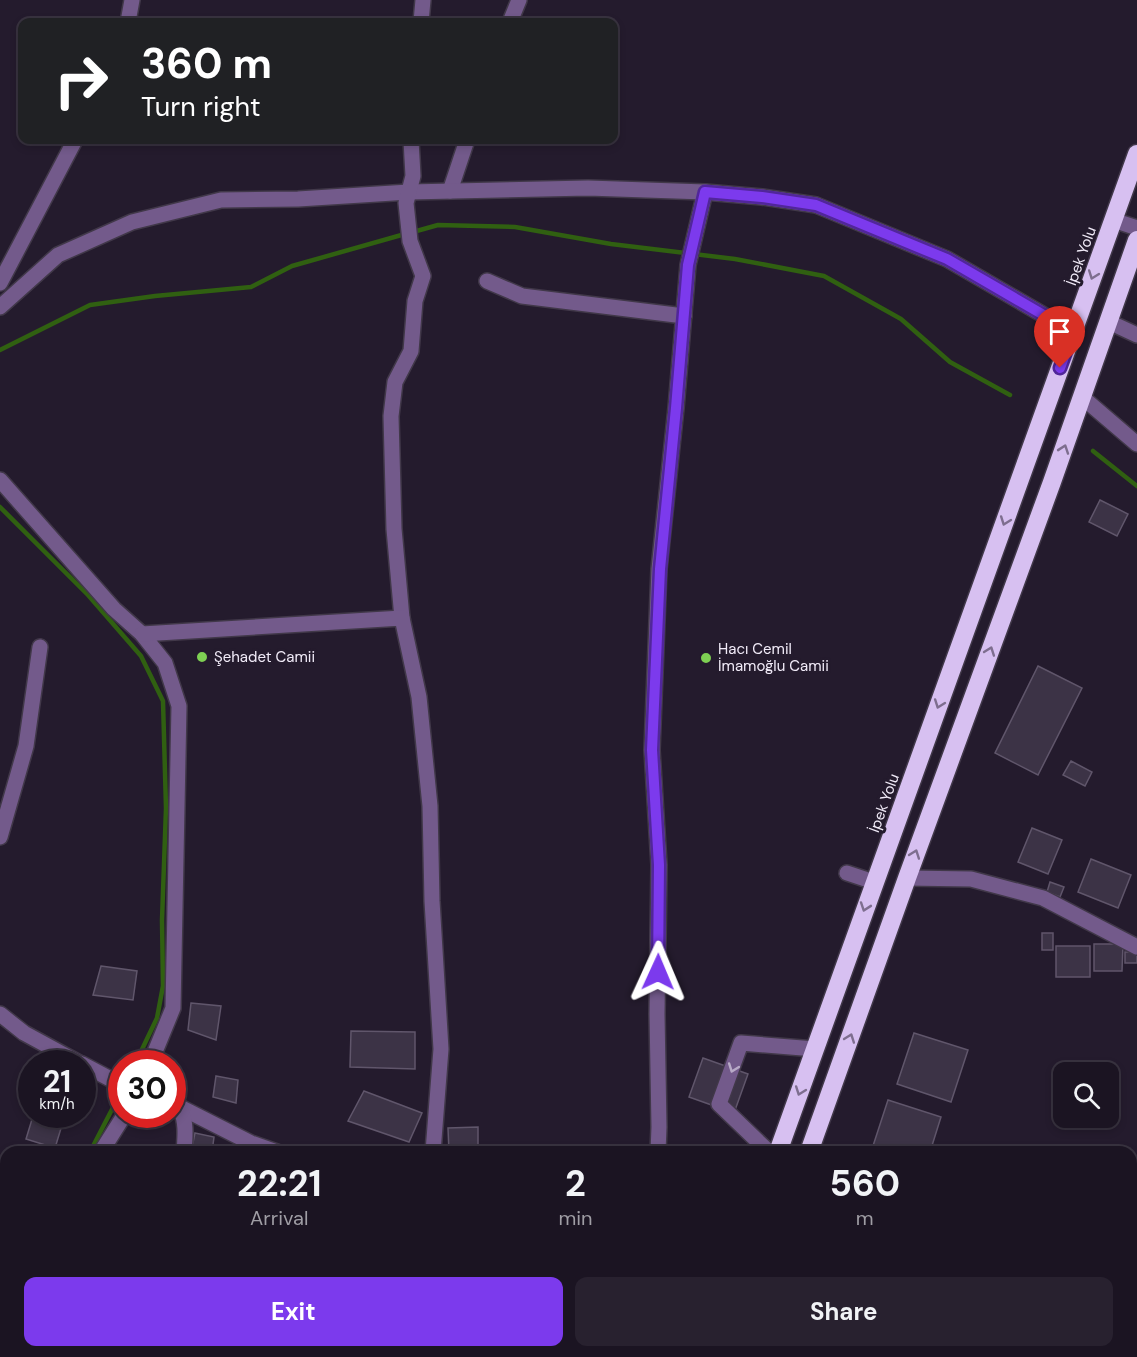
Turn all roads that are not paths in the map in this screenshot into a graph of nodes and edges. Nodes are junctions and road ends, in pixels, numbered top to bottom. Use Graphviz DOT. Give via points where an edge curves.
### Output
graph roads {
  1 [pos="132,0"];
  2 [pos="423,0"];
  3 [pos="519,0"];
  4 [pos="129,18"];
  5 [pos="421,18"];
  6 [pos="512,18"];
  7 [pos="73,144"];
  8 [pos="411,144"];
  9 [pos="466,144"];
  10 [pos="1137,154"];
  11 [pos="450,191"];
  12 [pos="410,192"];
  13 [pos="705,192"];
  14 [pos="1113,220"];
  15 [pos="1137,228"];
  16 [pos="1137,240"];
  17 [pos="487,282"];
  18 [pos="0,283"];
  19 [pos="0,307"];
  20 [pos="684,316"];
  21 [pos="1109,322"];
  22 [pos="1073,332"];
  23 [pos="1137,335"];
  24 [pos="1082,397"];
  25 [pos="1137,444"];
  26 [pos="0,480"];
  27 [pos="402,618"];
  28 [pos="142,634"];
  29 [pos="40,647"];
  30 [pos="0,837"];
  31 [pos="847,873"];
  32 [pos="907,878"];
  33 [pos="874,882"];
  34 [pos="1137,947"];
  35 [pos="0,1014"];
  36 [pos="816,1049"];
  37 [pos="56,1050"];
  38 [pos="156,1050"];
  39 [pos="186,1111"];
  40 [pos="116,1128"];
  41 [pos="185,1128"];
  42 [pos="105,1146"];
  43 [pos="184,1146"];
  44 [pos="260,1146"];
  45 [pos="433,1146"];
  46 [pos="658,1146"];
  47 [pos="763,1146"];
  48 [pos="780,1146"];
  49 [pos="811,1146"];
  1 -- 4 [label="street"];
  2 -- 5 [label="street"];
  3 -- 6 [label="street"];
  7 -- 18 [label="street"];
  8 -- 12 [label="street"];
  9 -- 11 [label="street"];
  10 -- 14 [label="highway, İpek Yolu"];
  11 -- 12 [label="street"];
  11 -- 13 [label="street" via="588,188"];
  12 -- 19 [label="street" via="222,200 132,222 58,255"];
  12 -- 27 [label="street" via="405,203 410,241 423,276 415,301 411,351 395,382 391,416 394,529"];
  13 -- 20 [label="street" via="688,265"];
  13 -- 22 [label="street" via="816,205 947,259"];
  14 -- 15 [label="street"];
  14 -- 22 [label="highway, İpek Yolu, one-way"];
  16 -- 21 [label="highway"];
  17 -- 20 [label="street" via="522,296"];
  20 -- 46 [label="street" via="660,569 652,750 659,865"];
  21 -- 23 [label="street"];
  21 -- 24 [label="highway"];
  22 -- 33 [label="highway, İpek Yolu, one-way"];
  24 -- 25 [label="street"];
  32 -- 24 [label="highway, one-way"];
  26 -- 28 [label="street" via="114,609"];
  27 -- 28 [label="street"];
  27 -- 45 [label="street" via="419,697 430,807 441,1049"];
  28 -- 38 [label="street" via="165,663 179,706 173,1008"];
  29 -- 30 [label="street" via="26,746"];
  31 -- 33 [label="street"];
  32 -- 34 [label="street" via="971,879 1043,898"];
  49 -- 32 [label="highway, one-way"];
  33 -- 36 [label="highway, İpek Yolu, one-way"];
  35 -- 37 [label="street"];
  36 -- 47 [label="street, one-way" via="741,1043 719,1104"];
  36 -- 48 [label="highway, İpek Yolu, one-way"];
  39 -- 44 [label="street"];
  40 -- 42 [label="street"];
  41 -- 43 [label="street"];
}
